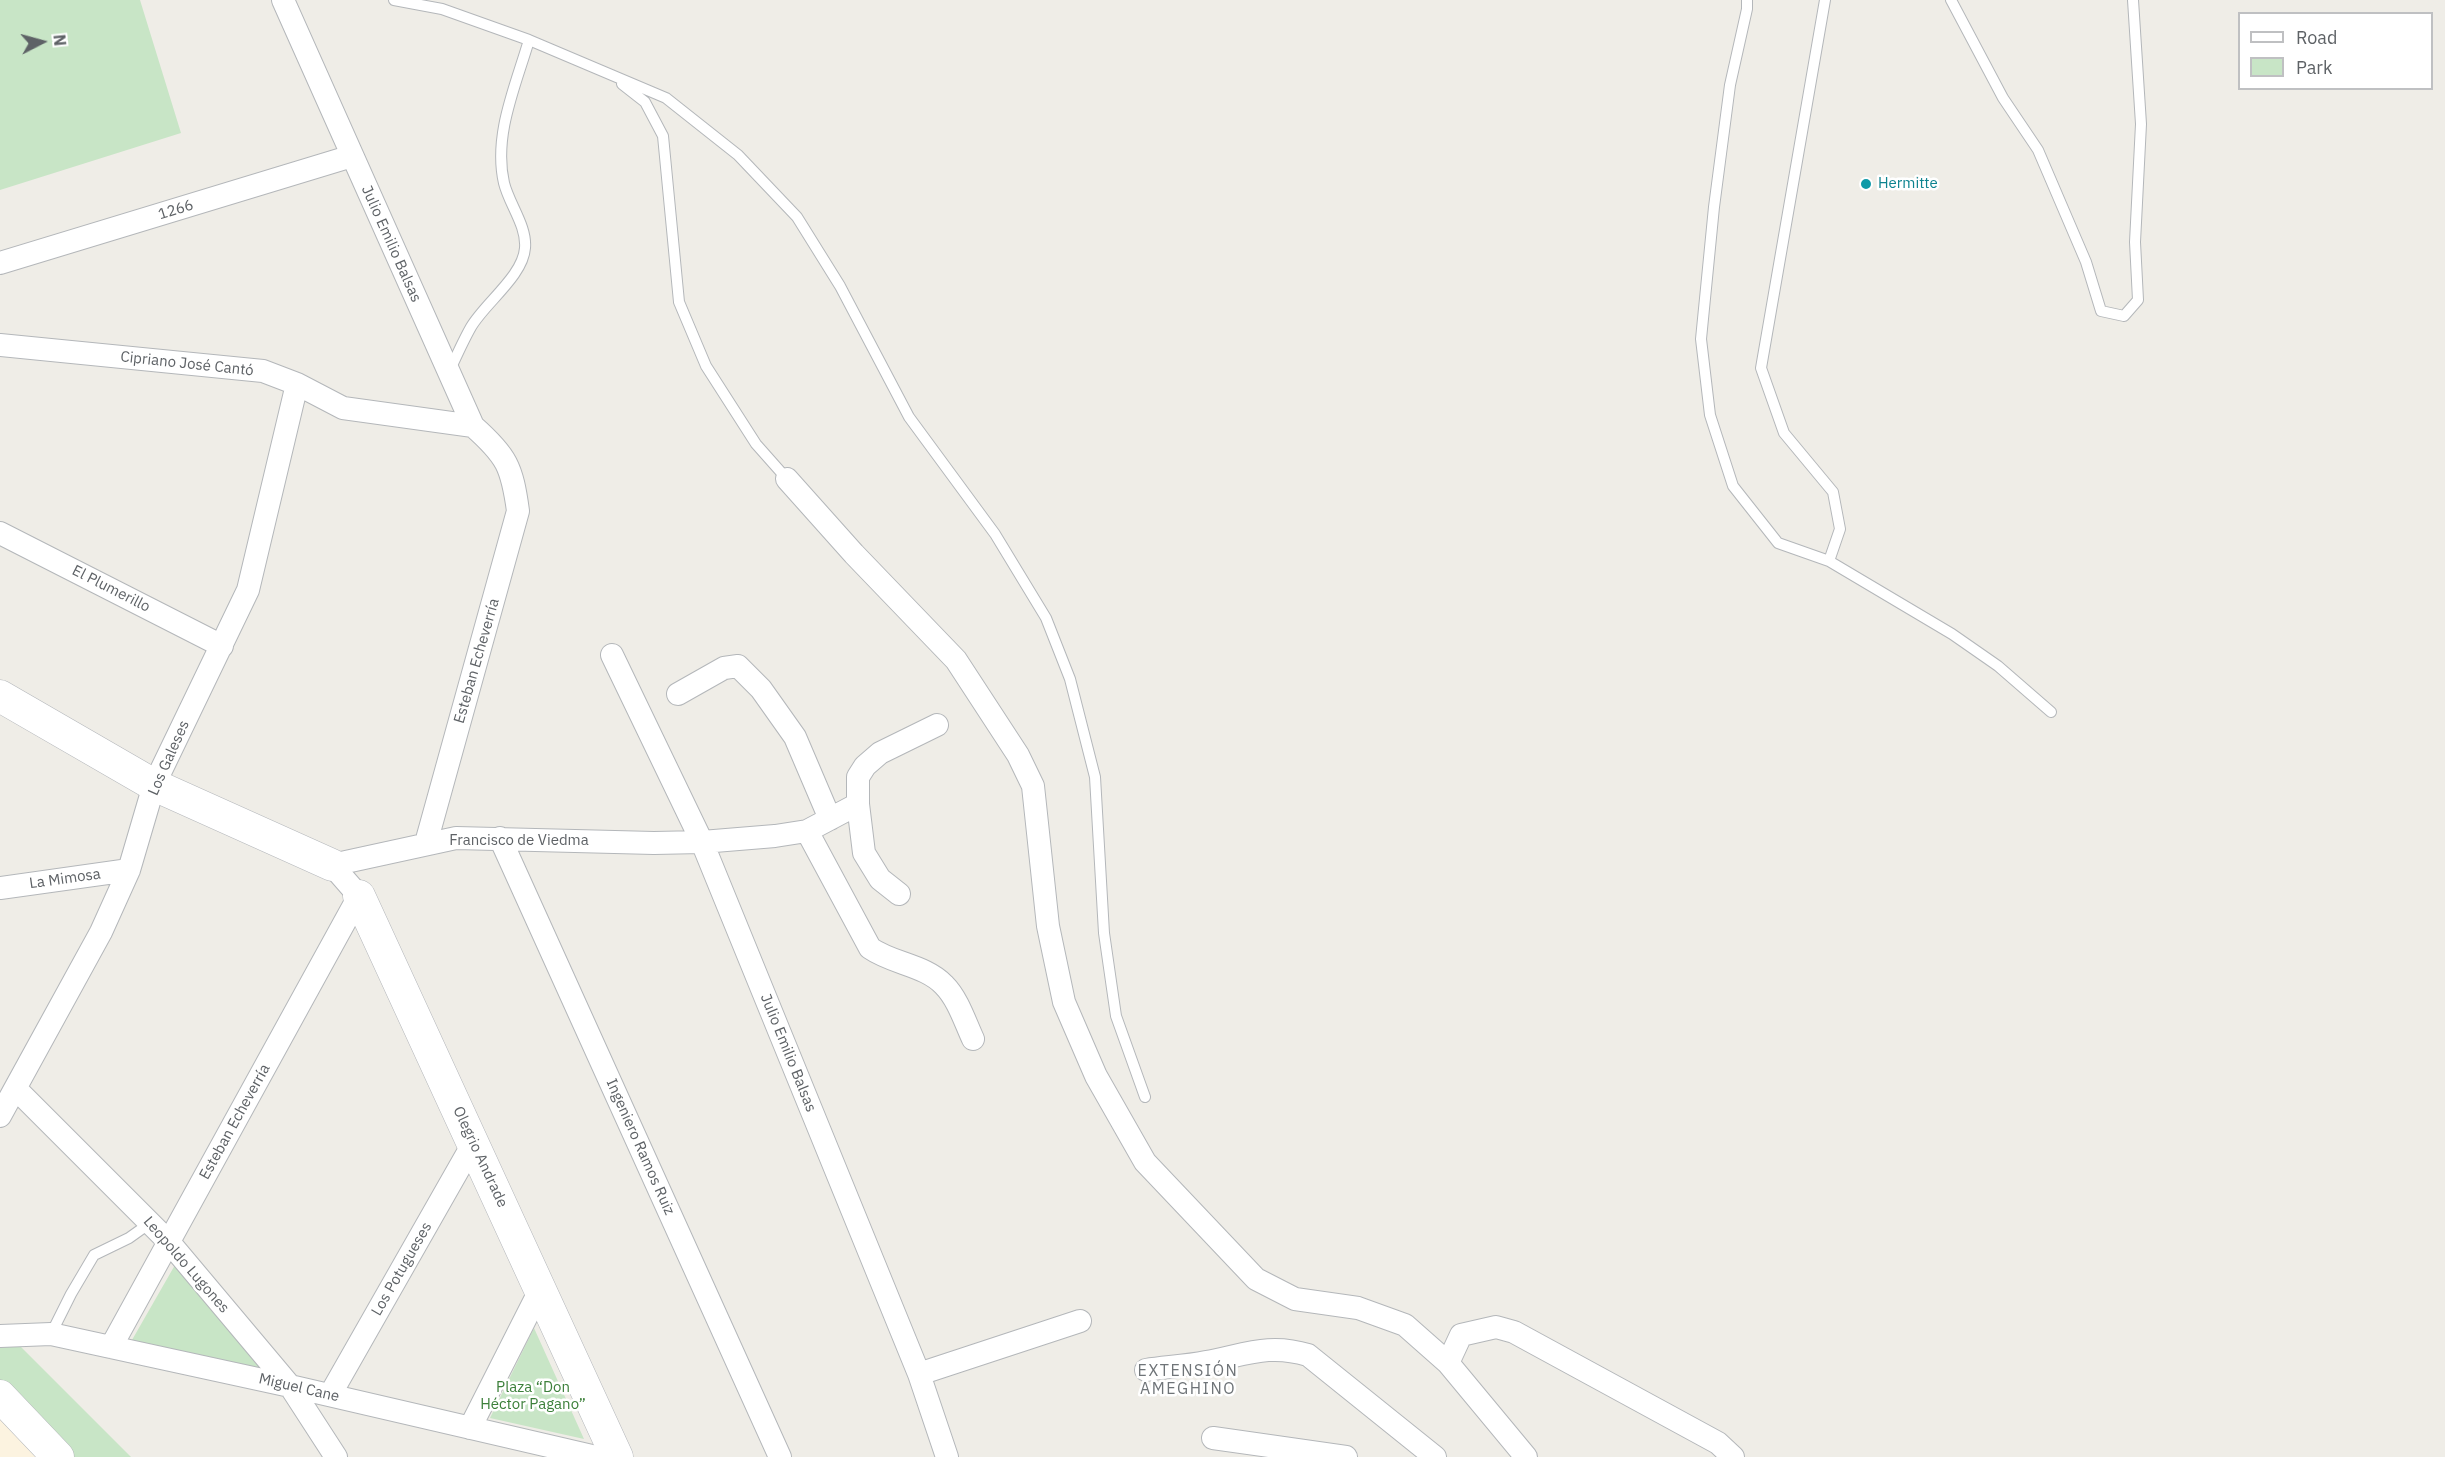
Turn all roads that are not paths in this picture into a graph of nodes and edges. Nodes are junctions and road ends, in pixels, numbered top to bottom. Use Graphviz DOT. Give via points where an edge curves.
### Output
graph roads {
  1 [pos="283,0"];
  2 [pos="394,0"];
  3 [pos="1747,0"];
  4 [pos="1825,0"];
  5 [pos="1951,0"];
  6 [pos="2133,0"];
  7 [pos="529,40"];
  8 [pos="611,74"];
  9 [pos="352,156"];
  10 [pos="0,263"];
  11 [pos="0,345"];
  12 [pos="449,372"];
  13 [pos="297,384"];
  14 [pos="473,426"];
  15 [pos="513,478"];
  16 [pos="787,479"];
  17 [pos="0,533"];
  18 [pos="1830,561"];
  19 [pos="222,646"];
  20 [pos="612,656"];
  21 [pos="678,694"];
  22 [pos="0,696"];
  23 [pos="2051,712"];
  24 [pos="937,725"];
  25 [pos="154,784"];
  26 [pos="858,804"];
  27 [pos="830,819"];
  28 [pos="807,831"];
  29 [pos="500,838"];
  30 [pos="702,842"];
  31 [pos="426,843"];
  32 [pos="332,865"];
  33 [pos="129,870"];
  34 [pos="0,888"];
  35 [pos="899,894"];
  36 [pos="359,896"];
  37 [pos="973,1039"];
  38 [pos="15,1089"];
  39 [pos="1145,1097"];
  40 [pos="0,1116"];
  41 [pos="474,1142"];
  42 [pos="150,1223"];
  43 [pos="169,1242"];
  44 [pos="540,1290"];
  45 [pos="1080,1322"];
  46 [pos="51,1334"];
  47 [pos="0,1336"];
  48 [pos="111,1347"];
  49 [pos="1448,1364"];
  50 [pos="1146,1370"];
  51 [pos="920,1374"];
  52 [pos="290,1386"];
  53 [pos="330,1395"];
  54 [pos="0,1396"];
  55 [pos="470,1428"];
  56 [pos="1213,1438"];
  57 [pos="58,1457"];
  58 [pos="336,1457"];
  59 [pos="596,1457"];
  60 [pos="617,1457"];
  61 [pos="780,1457"];
  62 [pos="947,1457"];
  63 [pos="1346,1457"];
  64 [pos="1435,1457"];
  65 [pos="1526,1457"];
  66 [pos="1733,1457"];
  1 -- 9 [label="street, Julio Emilio Balsas"];
  2 -- 7 [label="lane" via="442,9"];
  3 -- 18 [label="lane" via="1730,84 1701,339 1710,415 1733,486 1778,543"];
  4 -- 18 [label="lane" via="1761,368 1784,434 1833,492 1840,529"];
  5 -- 6 [label="lane" via="2003,98 2038,150 2086,262 2101,311 2124,316 2138,300 2135,242 2141,124"];
  7 -- 8 [label="lane"];
  7 -- 12 [label="lane" via="501,147 504,183 525,249 517,269 472,326"];
  8 -- 16 [label="lane" via="645,102 663,136 679,302 706,366 756,444"];
  8 -- 39 [label="lane" via="666,98 738,155 797,217 840,286 909,417 995,534 1046,618 1070,679 1095,777 1104,933 1116,1016"];
  9 -- 10 [label="street, 1266"];
  9 -- 12 [label="street, Julio Emilio Balsas"];
  11 -- 13 [label="street, Cipriano José Cantó" via="262,371"];
  12 -- 14 [label="street, Julio Emilio Balsas"];
  13 -- 14 [label="street, Cipriano José Cantó" via="342,408"];
  13 -- 19 [label="street, Los Galeses" via="248,590"];
  14 -- 15 [label="street, Julio Emilio Balsas" via="497,448"];
  15 -- 31 [label="street, Esteban Echeverría" via="518,511"];
  16 -- 49 [label="street" via="956,660 1018,755 1033,786 1048,926 1064,1002 1096,1076 1145,1162 1256,1279 1295,1299 1358,1308 1405,1325"];
  17 -- 19 [label="street, El Plumerillo"];
  18 -- 23 [label="lane" via="1961,640"];
  19 -- 25 [label="street, Los Galeses"];
  20 -- 30 [label="street, Julio Emilio Balsas"];
  21 -- 27 [label="street" via="724,668 738,666 761,689 795,737"];
  22 -- 25 [label="street"];
  24 -- 26 [label="street" via="880,753 865,766 858,777"];
  25 -- 32 [label="street"];
  25 -- 33 [label="street, Los Galeses"];
  26 -- 27 [label="street, Francisco de Viedma"];
  26 -- 35 [label="street" via="864,853 880,879"];
  27 -- 28 [label="street, Francisco de Viedma"];
  28 -- 30 [label="street, Francisco de Viedma"];
  28 -- 37 [label="street" via="870,948 883,958 927,973 944,985"];
  29 -- 30 [label="street, Francisco de Viedma"];
  29 -- 31 [label="street, Francisco de Viedma"];
  29 -- 61 [label="street, Ingeniero Ramos Ruiz"];
  30 -- 51 [label="street, Julio Emilio Balsas"];
  31 -- 32 [label="street, Francisco de Viedma"];
  32 -- 36 [label="street, Olegrio Andrade"];
  33 -- 34 [label="street, La Mimosa"];
  33 -- 38 [label="street, Los Galeses" via="101,932"];
  36 -- 41 [label="street, Olegrio Andrade"];
  36 -- 43 [label="street, Esteban Echeverría"];
  38 -- 40 [label="street, Los Galeses"];
  38 -- 42 [label="street, Leopoldo Lugones"];
  41 -- 44 [label="street, Olegrio Andrade"];
  41 -- 53 [label="street, Los Potugueses"];
  42 -- 43 [label="street, Leopoldo Lugones"];
  42 -- 46 [label="lane" via="94,1256"];
  43 -- 48 [label="street, Esteban Echeverría"];
  43 -- 52 [label="street, Leopoldo Lugones"];
  44 -- 55 [label="street"];
  44 -- 60 [label="street, Olegrio Andrade"];
  45 -- 51 [label="street"];
  46 -- 47 [label="street, Miguel Cane"];
  46 -- 48 [label="street, Miguel Cane"];
  48 -- 52 [label="street, Miguel Cane"];
  49 -- 65 [label="street"];
  49 -- 66 [label="street" via="1461,1335 1496,1327 1514,1332 1718,1443"];
  50 -- 64 [label="street" via="1262,1350 1287,1349 1308,1355"];
  51 -- 62 [label="street, Julio Emilio Balsas"];
  52 -- 53 [label="street, Miguel Cane"];
  52 -- 58 [label="street, Leopoldo Lugones"];
  53 -- 55 [label="street, Miguel Cane"];
  54 -- 57 [label="street"];
  55 -- 59 [label="street, Miguel Cane"];
  56 -- 63 [label="street"];
}
